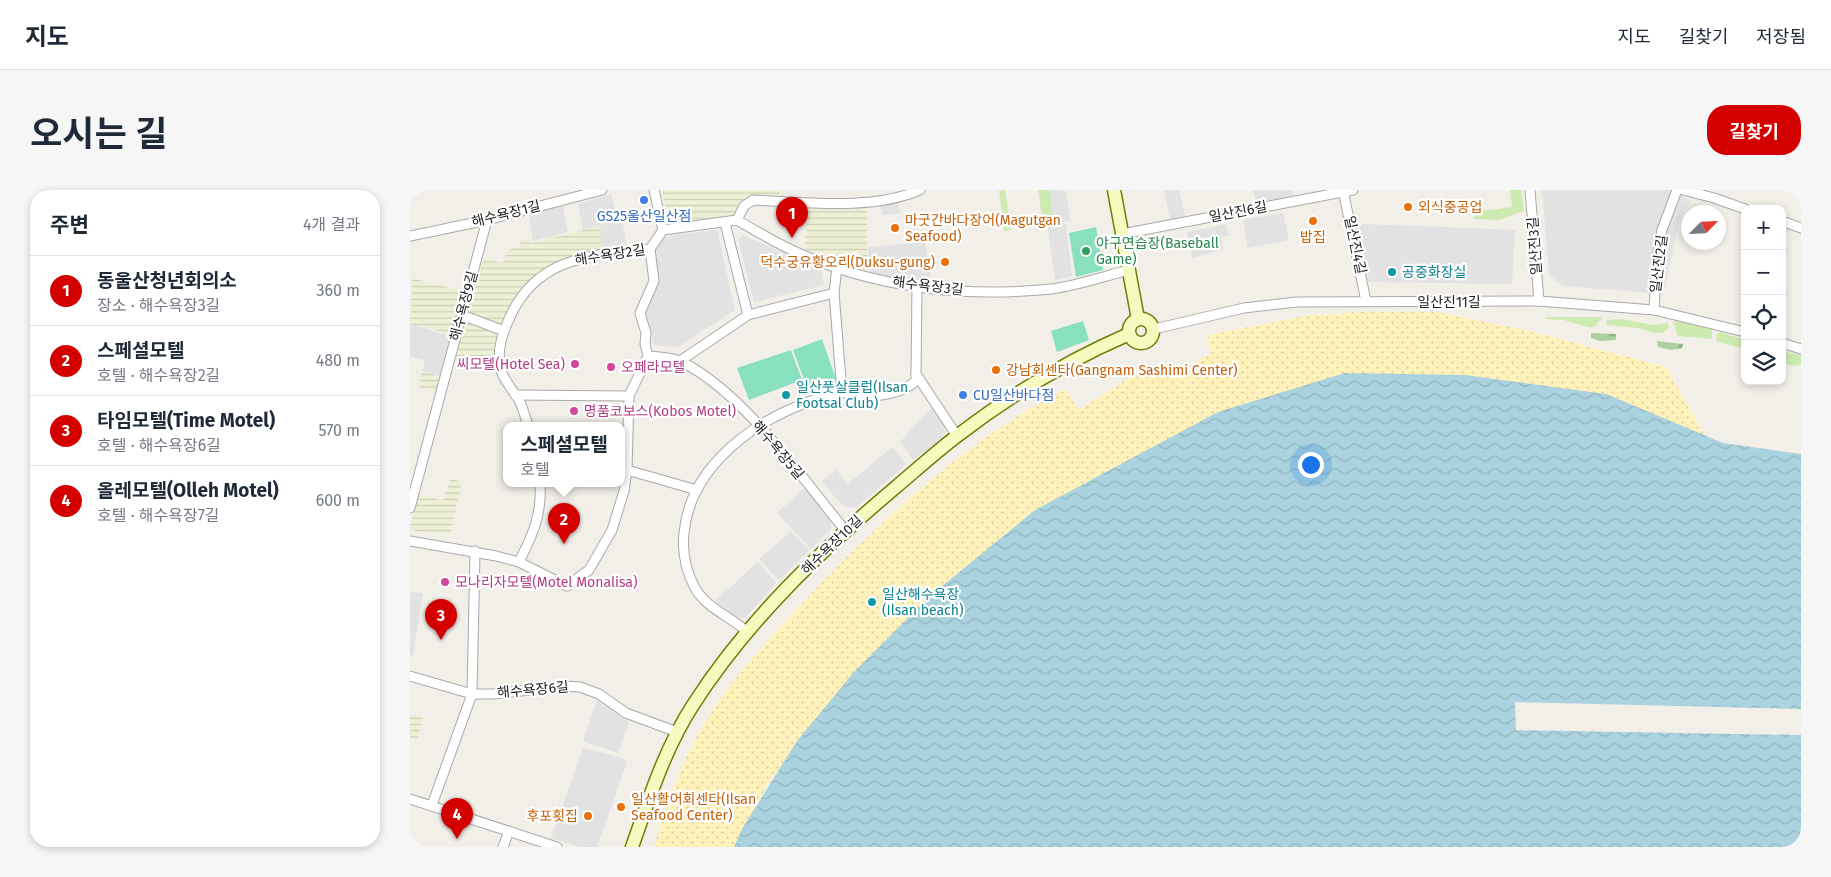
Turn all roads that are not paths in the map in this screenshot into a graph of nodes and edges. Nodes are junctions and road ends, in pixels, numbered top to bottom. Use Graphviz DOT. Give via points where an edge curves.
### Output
graph roads {
  1 [pos="602,190"];
  2 [pos="654,190"];
  3 [pos="920,190"];
  4 [pos="1114,190"];
  5 [pos="1353,190"];
  6 [pos="1530,190"];
  7 [pos="1677,190"];
  8 [pos="1683,190"];
  9 [pos="1343,191"];
  10 [pos="1741,208"];
  11 [pos="487,220"];
  12 [pos="737,220"];
  13 [pos="725,223"];
  14 [pos="1786,223"];
  15 [pos="1801,228"];
  16 [pos="663,230"];
  17 [pos="1122,234"];
  18 [pos="410,236"];
  19 [pos="650,249"];
  20 [pos="837,267"];
  21 [pos="1129,270"];
  22 [pos="917,288"];
  23 [pos="834,293"];
  24 [pos="1366,301"];
  25 [pos="1539,302"];
  26 [pos="1654,310"];
  27 [pos="462,316"];
  28 [pos="748,316"];
  29 [pos="1138,319"];
  30 [pos="1154,329"];
  31 [pos="504,331"];
  32 [pos="1741,331"];
  33 [pos="1129,334"];
  34 [pos="1786,344"];
  35 [pos="1801,349"];
  36 [pos="648,356"];
  37 [pos="680,361"];
  38 [pos="916,374"];
  39 [pos="842,392"];
  40 [pos="515,395"];
  41 [pos="629,396"];
  42 [pos="527,422"];
  43 [pos="759,426"];
  44 [pos="957,436"];
  45 [pos="627,470"];
  46 [pos="625,484"];
  47 [pos="540,487"];
  48 [pos="625,487"];
  49 [pos="698,490"];
  50 [pos="410,508"];
  51 [pos="845,530"];
  52 [pos="410,541"];
  53 [pos="475,551"];
  54 [pos="519,562"];
  55 [pos="746,631"];
  56 [pos="410,676"];
  57 [pos="472,694"];
  58 [pos="677,732"];
  59 [pos="410,798"];
  60 [pos="432,805"];
  61 [pos="509,831"];
  62 [pos="502,847"];
  63 [pos="557,847"];
  64 [pos="632,847"];
  1 -- 11 [label="street, 해수욕장1길"];
  2 -- 16 [label="street"];
  3 -- 12 [label="street" via="884,200 836,203 753,200 744,206"];
  4 -- 17 [label="street"];
  5 -- 9 [label="street, 일산진6길"];
  6 -- 25 [label="street, 일산진3길"];
  7 -- 26 [label="street, 일산진2길" via="1662,230"];
  8 -- 10 [label="street"];
  9 -- 17 [label="street, 일산진6길"];
  9 -- 24 [label="street, 일산진4길"];
  11 -- 18 [label="street, 해수욕장1길"];
  11 -- 27 [label="street, 해수욕장9길"];
  12 -- 13 [label="street"];
  12 -- 20 [label="street, 해수욕장3길" via="794,251"];
  13 -- 16 [label="street"];
  13 -- 28 [label="street"];
  14 -- 15 [label="street"];
  16 -- 19 [label="street, 해수욕장2길"];
  17 -- 21 [label="street"];
  19 -- 31 [label="street, 해수욕장2길" via="582,257 555,267 536,279 517,300"];
  19 -- 36 [label="street" via="654,280 640,313"];
  20 -- 22 [label="street, 해수욕장3길" via="863,277"];
  20 -- 23 [label="street"];
  21 -- 22 [label="street, 해수욕장3길" via="1053,289 981,292"];
  21 -- 29 [label="street"];
  22 -- 38 [label="street"];
  23 -- 28 [label="street"];
  23 -- 39 [label="street"];
  24 -- 25 [label="street, 일산진11길"];
  24 -- 30 [label="street, 일산진11길" via="1264,305"];
  25 -- 26 [label="street, 일산진11길"];
  26 -- 32 [label="street, 일산진11길"];
  27 -- 31 [label="street"];
  27 -- 50 [label="street, 해수욕장9길"];
  28 -- 37 [label="street"];
  29 -- 30 [label="street" via="1146,319"];
  29 -- 33 [label="street" via="1132,323"];
  30 -- 33 [label="street" via="1146,342 1134,340"];
  31 -- 40 [label="street, 해수욕장2길" via="499,351 501,370"];
  33 -- 44 [label="street, 해수욕장10길" via="1032,386"];
  34 -- 35 [label="street"];
  36 -- 37 [label="street, 해수욕장5길"];
  36 -- 41 [label="street"];
  37 -- 43 [label="street, 해수욕장5길" via="714,382"];
  38 -- 39 [label="street" via="916,381 897,392 856,395"];
  38 -- 44 [label="street"];
  39 -- 43 [label="street" via="801,406"];
  40 -- 41 [label="street"];
  40 -- 42 [label="street, 해수욕장2길"];
  41 -- 45 [label="street"];
  43 -- 49 [label="street" via="706,472"];
  43 -- 51 [label="street, 해수욕장5길"];
  44 -- 51 [label="street, 해수욕장10길"];
  45 -- 46 [label="street"];
  45 -- 49 [label="street"];
  47 -- 54 [label="street" via="534,533"];
  48 -- 54 [label="street" via="612,530 589,570 567,586"];
  49 -- 55 [label="street" via="685,522 683,545 687,568 695,588 706,602"];
  51 -- 55 [label="street, 해수욕장10길"];
  52 -- 53 [label="street"];
  53 -- 54 [label="street"];
  53 -- 57 [label="street"];
  55 -- 58 [label="street, 해수욕장10길"];
  56 -- 57 [label="street, 해수욕장6길"];
  57 -- 58 [label="street, 해수욕장6길" via="580,686 626,713"];
  57 -- 60 [label="street"];
  58 -- 64 [label="street, 해수욕장10길"];
  59 -- 60 [label="street"];
  60 -- 61 [label="street"];
  61 -- 62 [label="street"];
  61 -- 63 [label="street"];
}
